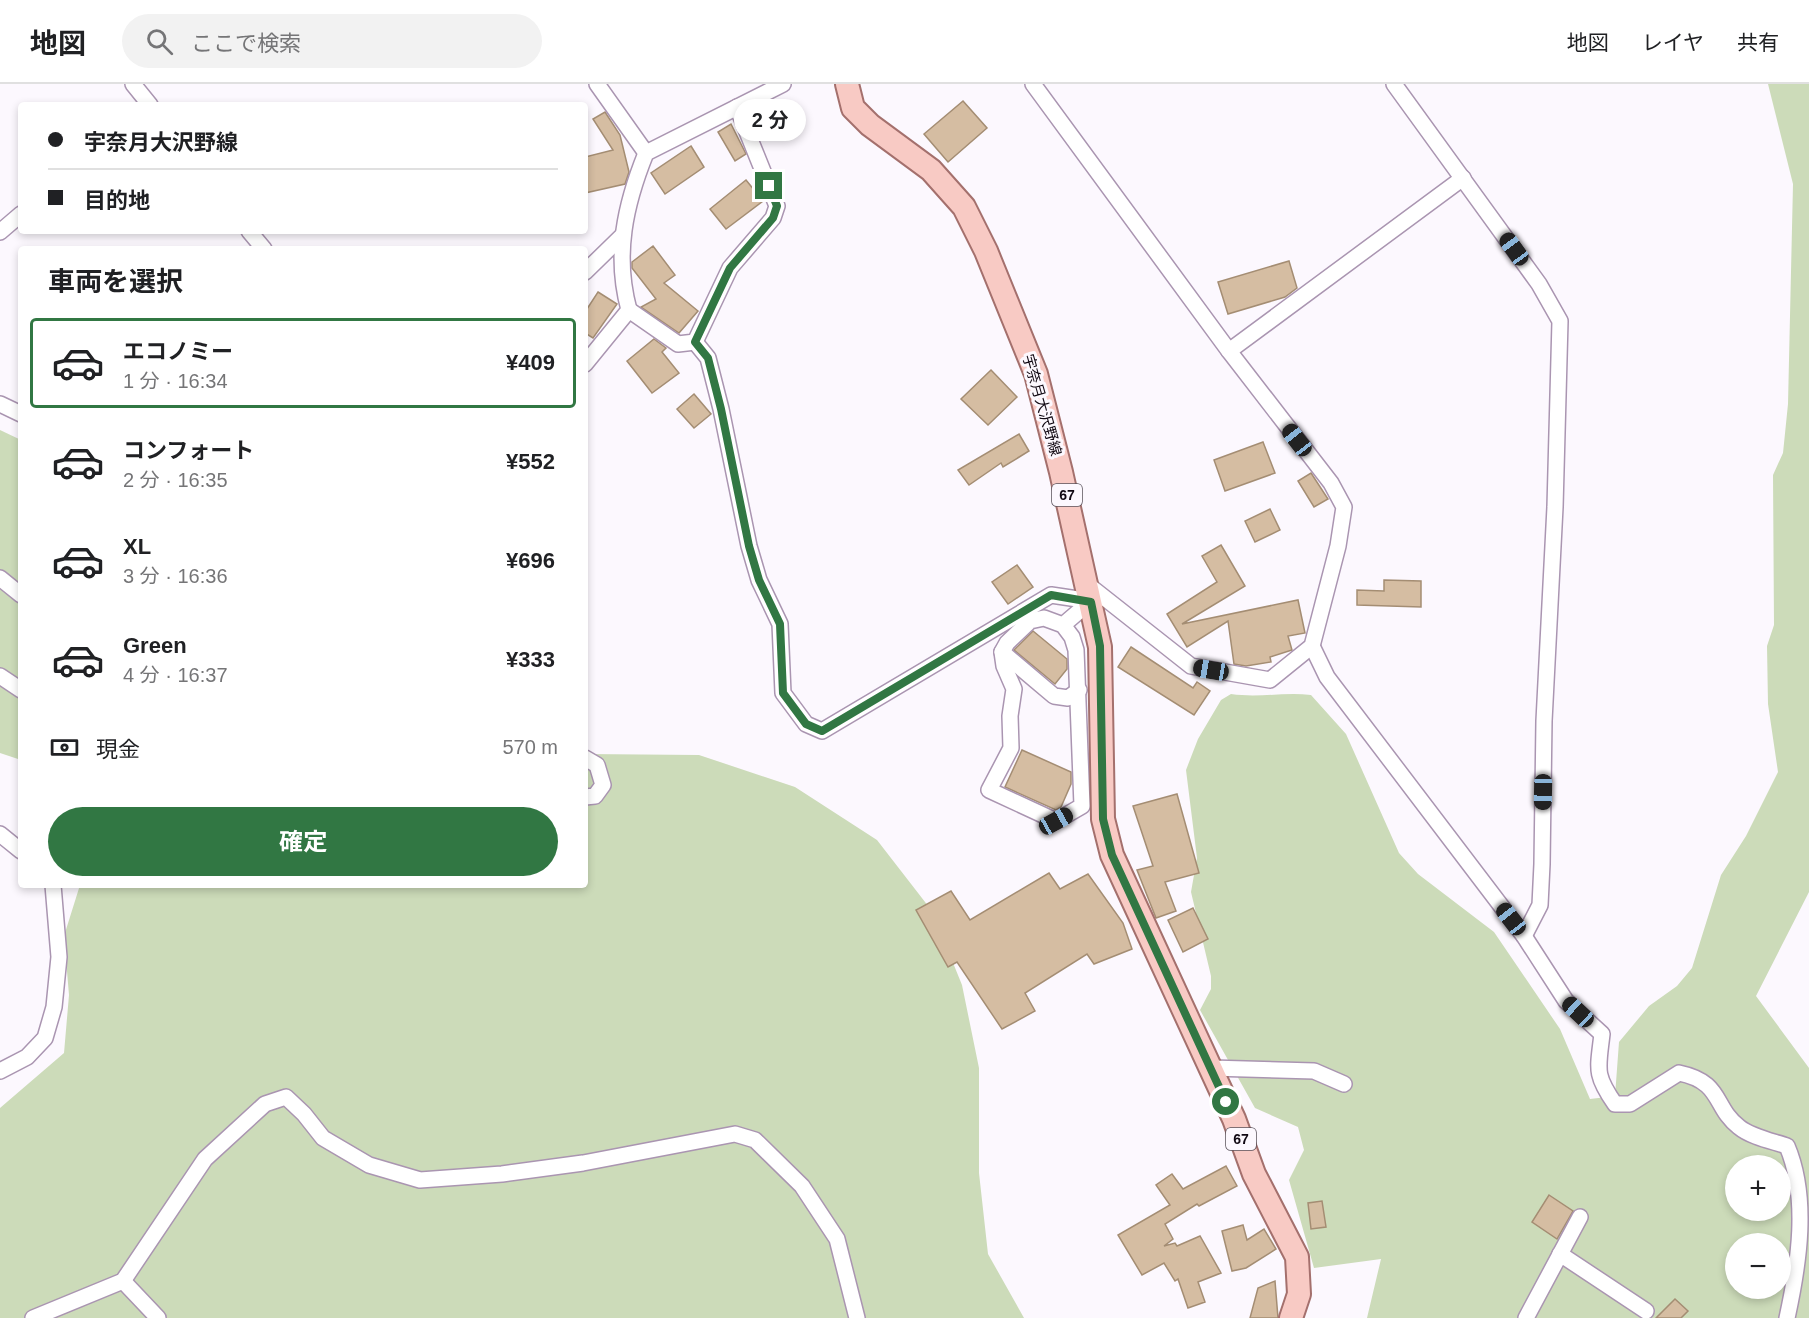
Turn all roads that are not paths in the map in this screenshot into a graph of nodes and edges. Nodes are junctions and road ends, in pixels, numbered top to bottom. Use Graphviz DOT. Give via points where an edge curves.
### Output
graph roads {
  1 [pos="133,84"];
  2 [pos="597,84"];
  3 [pos="783,84"];
  4 [pos="847,84"];
  5 [pos="1033,84"];
  6 [pos="1394,84"];
  7 [pos="146,102"];
  8 [pos="737,106"];
  9 [pos="646,153"];
  10 [pos="1462,178"];
  11 [pos="18,217"];
  12 [pos="0,232"];
  13 [pos="252,234"];
  14 [pos="622,236"];
  15 [pos="262,246"];
  16 [pos="588,269"];
  17 [pos="629,310"];
  18 [pos="695,342"];
  19 [pos="1229,351"];
  20 [pos="588,360"];
  21 [pos="0,404"];
  22 [pos="18,413"];
  23 [pos="0,578"];
  24 [pos="18,593"];
  25 [pos="1089,593"];
  26 [pos="1063,625"];
  27 [pos="1311,646"];
  28 [pos="1002,652"];
  29 [pos="0,676"];
  30 [pos="18,688"];
  31 [pos="1078,690"];
  32 [pos="588,760"];
  33 [pos="588,797"];
  34 [pos="0,834"];
  35 [pos="18,849"];
  36 [pos="54,888"];
  37 [pos="1524,936"];
  38 [pos="1210,1068"];
  39 [pos="0,1071"];
  40 [pos="1344,1084"];
  41 [pos="1580,1216"];
  42 [pos="1560,1254"];
  43 [pos="123,1281"];
  44 [pos="1646,1311"];
  45 [pos="33,1318"];
  46 [pos="158,1318"];
  47 [pos="857,1318"];
  48 [pos="1292,1318"];
  49 [pos="1526,1318"];
  50 [pos="1787,1318"];
  1 -- 7 [label="street"];
  2 -- 9 [label="street"];
  3 -- 8 [label="street"];
  4 -- 25 [label="main road, 宇奈月大沢野線 / 67" via="853,108 931,170 964,207 986,250 1036,374"];
  5 -- 19 [label="street"];
  6 -- 10 [label="street"];
  8 -- 9 [label="street"];
  8 -- 18 [label="street" via="777,206 773,218 730,268"];
  9 -- 14 [label="street" via="636,176"];
  10 -- 19 [label="street"];
  10 -- 37 [label="street" via="1539,284 1560,321 1540,906"];
  11 -- 12 [label="street"];
  13 -- 15 [label="street"];
  14 -- 16 [label="street"];
  14 -- 17 [label="street" via="621,280"];
  17 -- 18 [label="street" via="678,344"];
  17 -- 20 [label="street"];
  18 -- 25 [label="street" via="708,358 749,546 759,580 780,624 783,693 806,724 822,731 1051,595"];
  19 -- 27 [label="street" via="1331,483 1344,507 1338,546"];
  21 -- 22 [label="street"];
  23 -- 24 [label="street"];
  25 -- 26 [label="street"];
  25 -- 27 [label="street" via="1191,666 1270,680"];
  25 -- 38 [label="main road, 宇奈月大沢野線 / 67" via="1100,646 1103,819 1112,855"];
  26 -- 28 [label="street" via="1044,618 1030,621"];
  26 -- 31 [label="street" via="1074,643"];
  27 -- 37 [label="street" via="1328,677"];
  28 -- 31 [label="street" via="1054,696 1068,698"];
  28 -- 31 [label="street" via="1014,689 1011,748 989,790 1056,821 1082,806"];
  29 -- 30 [label="street"];
  32 -- 33 [label="street" via="597,765 603,785 595,796"];
  34 -- 35 [label="street"];
  36 -- 39 [label="street" via="59,957 54,1007 45,1038 27,1057"];
  37 -- 50 [label="street" via="1566,1001 1602,1034 1600,1083 1615,1104 1630,1104 1679,1073 1695,1076 1716,1093 1739,1127 1787,1146 1797,1167 1802,1196 1794,1286"];
  38 -- 40 [label="street" via="1314,1071"];
  38 -- 48 [label="main road, 宇奈月大沢野線 / 67" via="1254,1174 1297,1257 1299,1294"];
  41 -- 42 [label="street"];
  42 -- 44 [label="street"];
  42 -- 49 [label="street"];
  43 -- 45 [label="street"];
  43 -- 46 [label="street"];
  43 -- 47 [label="street" via="205,1159 265,1104 286,1097 323,1138 369,1165 420,1180 583,1163 735,1134 755,1140 802,1186 837,1239"];
}
